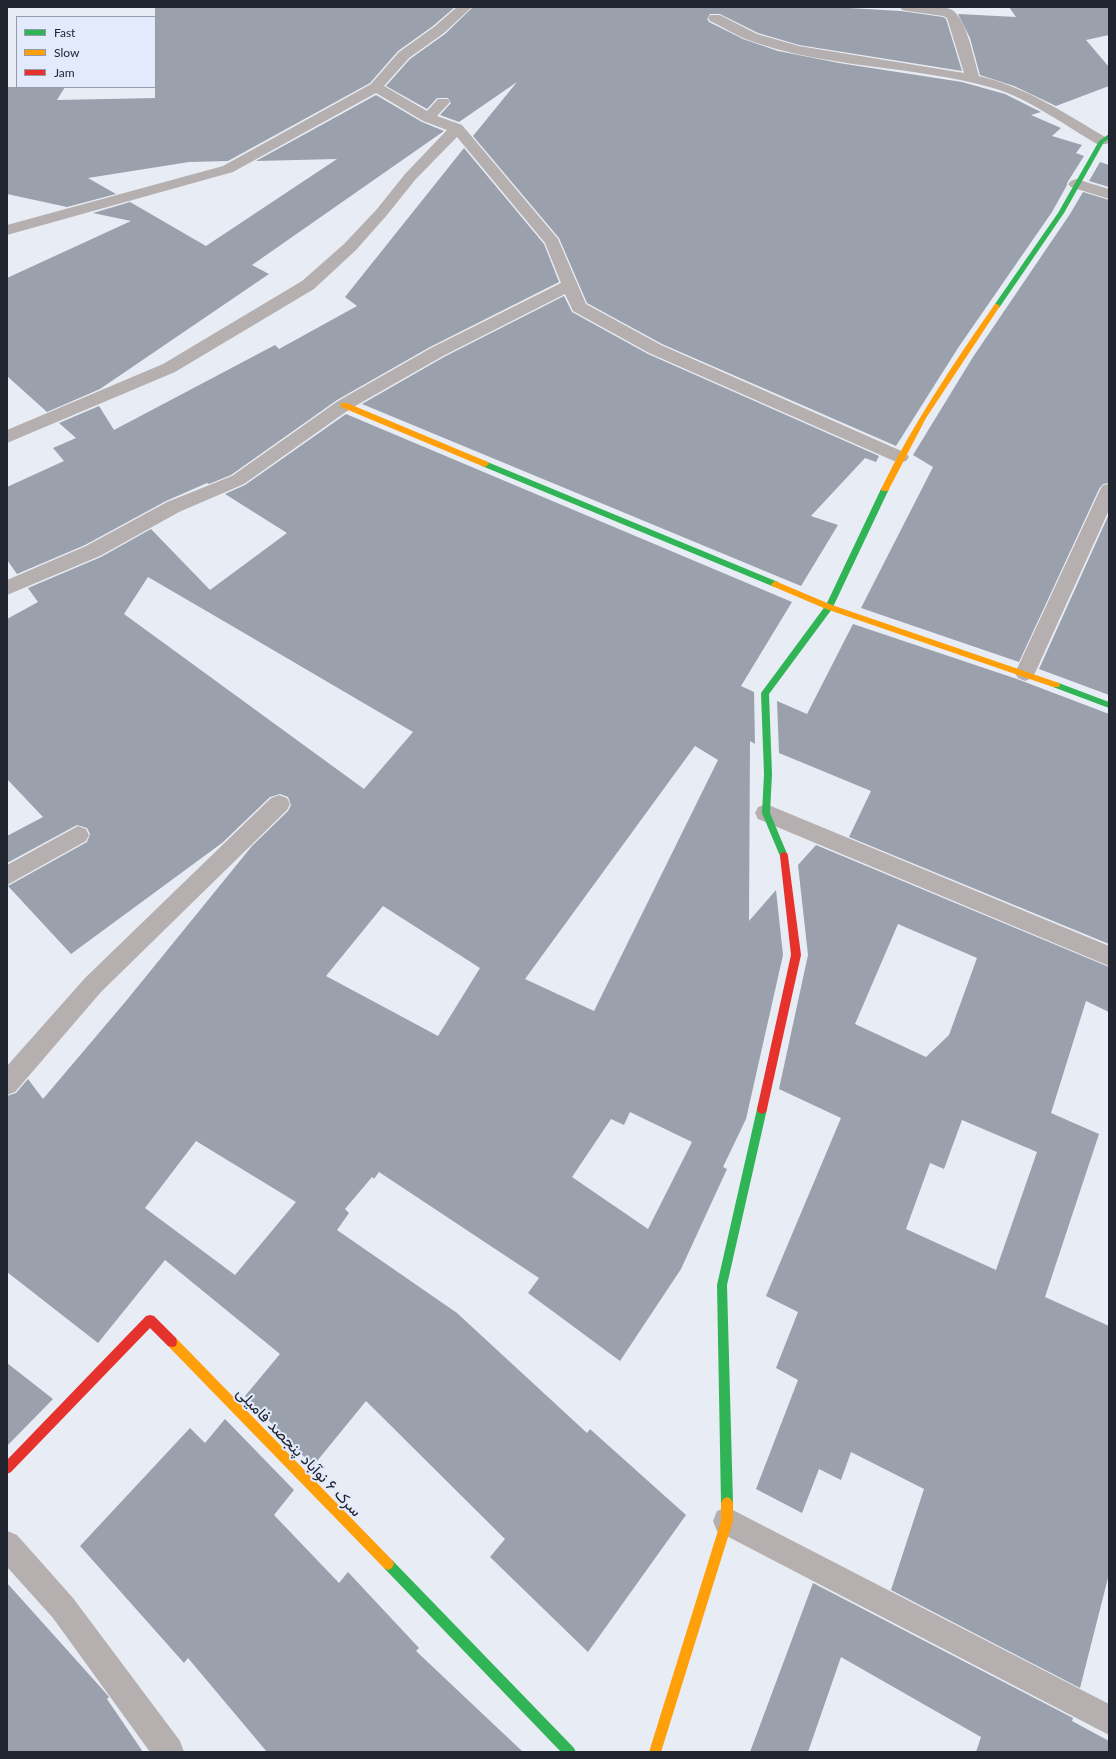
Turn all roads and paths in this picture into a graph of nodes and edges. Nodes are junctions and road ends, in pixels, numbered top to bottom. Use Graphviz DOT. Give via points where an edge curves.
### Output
graph roads {
  1 [pos="465,7"];
  2 [pos="907,7"];
  3 [pos="714,18"];
  4 [pos="973,79"];
  5 [pos="376,87"];
  6 [pos="444,102"];
  7 [pos="428,118"];
  8 [pos="457,128"];
  9 [pos="1106,138"];
  10 [pos="1076,184"];
  11 [pos="1109,194"];
  12 [pos="7,230"];
  13 [pos="570,285"];
  14 [pos="344,405"];
  15 [pos="7,437"];
  16 [pos="900,457"];
  17 [pos="1109,490"];
  18 [pos="7,588"];
  19 [pos="829,607"];
  20 [pos="1025,673"];
  21 [pos="1109,705"];
  22 [pos="278,804"];
  23 [pos="766,813"];
  24 [pos="78,835"];
  25 [pos="7,876"];
  26 [pos="1109,956"];
  27 [pos="7,1084"];
  28 [pos="7,1468"];
  29 [pos="727,1521"];
  30 [pos="7,1545"];
  31 [pos="1109,1720"];
  32 [pos="169,1752"];
  33 [pos="570,1752"];
  34 [pos="655,1752"];
  1 -- 5 [label="street" via="404,55"];
  2 -- 4 [label="street" via="946,12 953,16"];
  3 -- 4 [label="street" via="752,37 797,50"];
  4 -- 9 [label="street" via="999,85"];
  5 -- 7 [label="street"];
  5 -- 12 [label="street" via="228,169"];
  6 -- 7 [label="street"];
  7 -- 8 [label="street"];
  8 -- 13 [label="street" via="552,242"];
  8 -- 15 [label="street" via="410,177 350,247 308,285 169,368"];
  9 -- 10 [label="street"];
  10 -- 11 [label="street"];
  10 -- 16 [label="street" via="1061,213 965,353"];
  13 -- 14 [label="street" via="437,352"];
  13 -- 16 [label="street" via="579,307 655,349"];
  14 -- 18 [label="street" via="238,480 173,507 93,551"];
  14 -- 19 [label="street"];
  16 -- 19 [label="street"];
  17 -- 20 [label="street"];
  19 -- 20 [label="street"];
  19 -- 23 [label="street" via="765,693 768,774"];
  20 -- 21 [label="street"];
  22 -- 27 [label="street" via="93,984"];
  23 -- 26 [label="street"];
  23 -- 29 [label="street" via="785,859 796,955 722,1285"];
  24 -- 25 [label="street"];
  28 -- 33 [label="street, سرک ۶ نوآباد پنجصد فامیلی" via="150,1320"];
  29 -- 31 [label="street"];
  29 -- 34 [label="street"];
  30 -- 32 [label="street" via="63,1608"];
}
